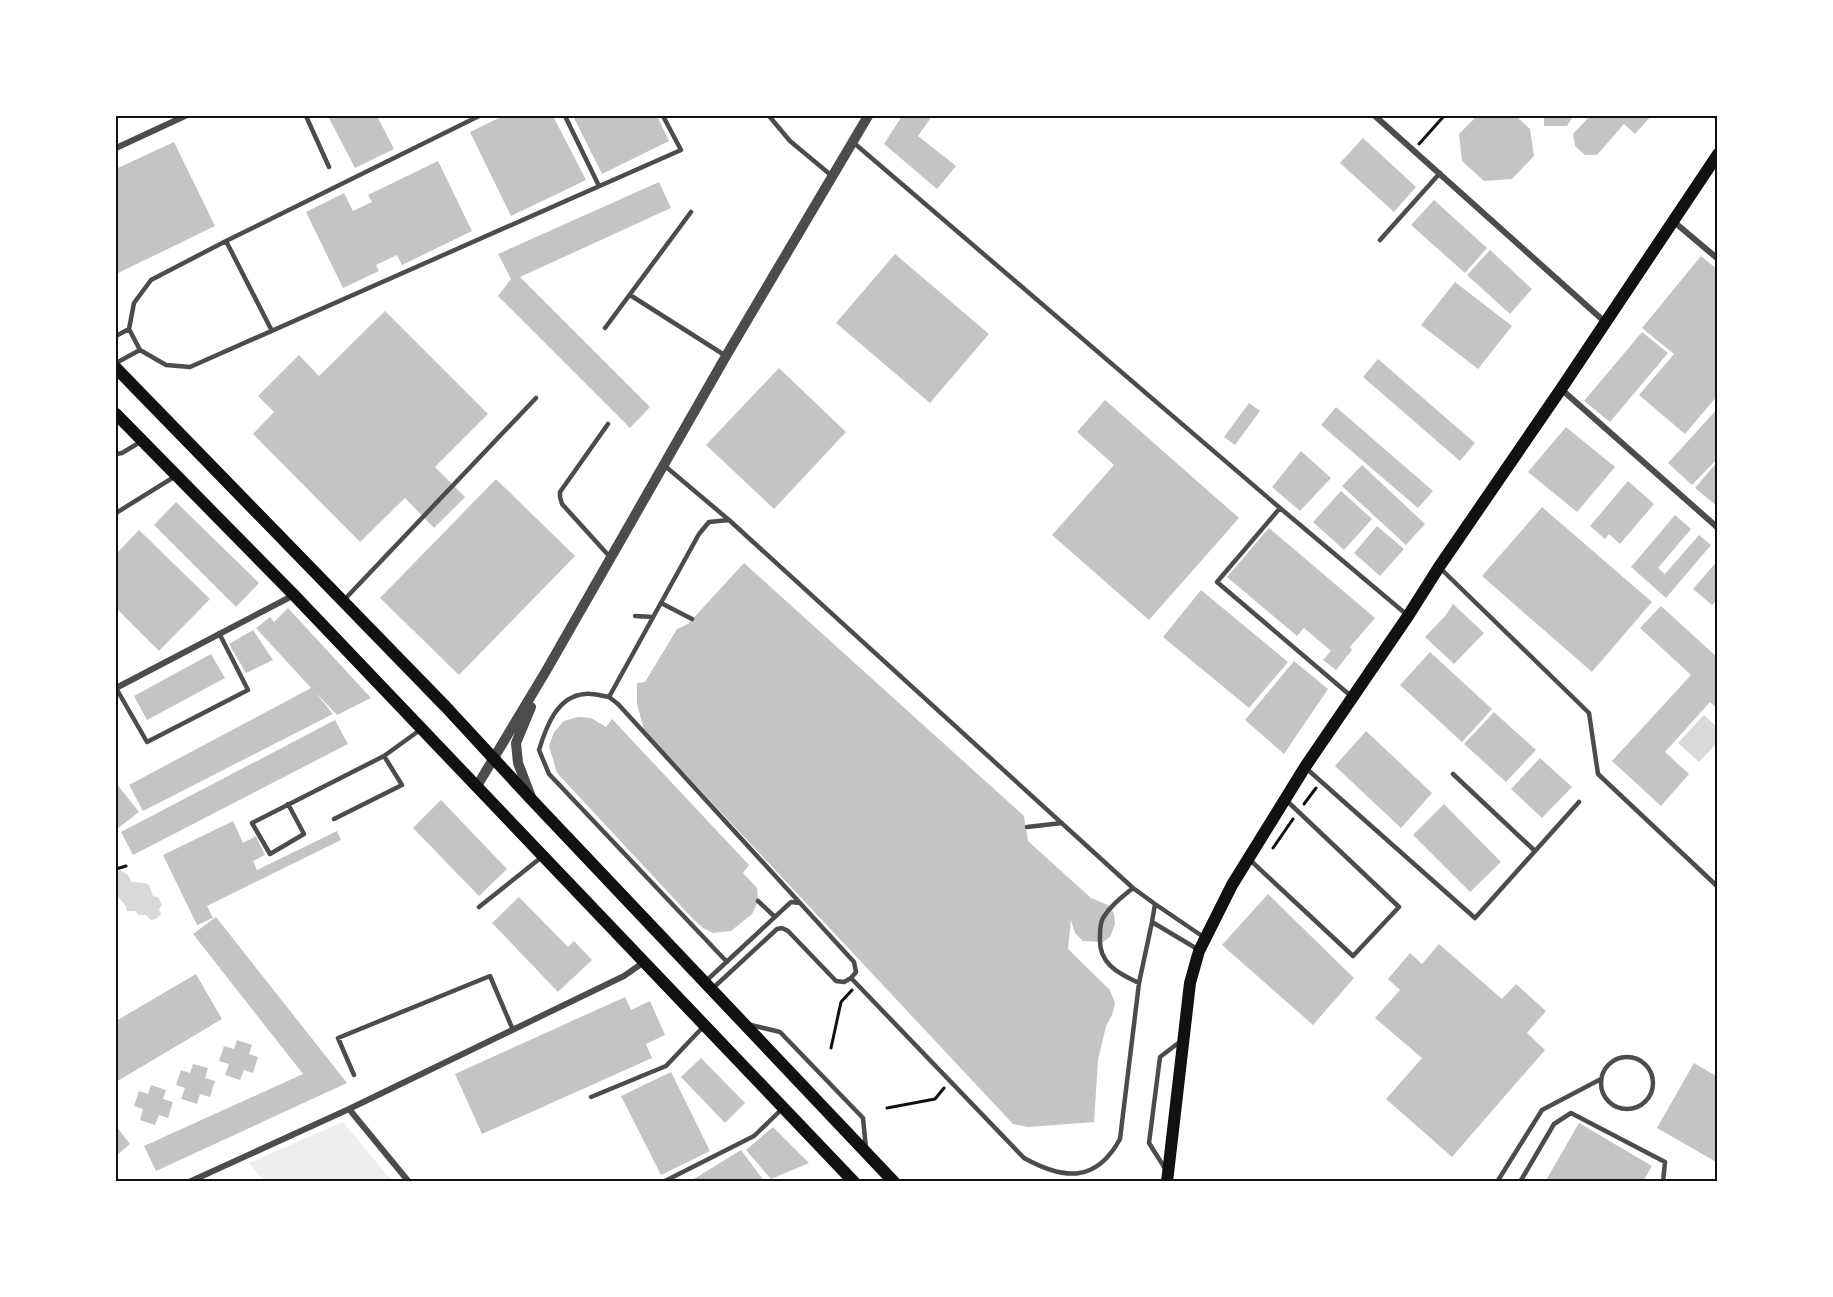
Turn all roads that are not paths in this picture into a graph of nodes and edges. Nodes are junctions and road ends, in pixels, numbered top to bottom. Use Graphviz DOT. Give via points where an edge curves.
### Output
graph roads {
  1 [pos="185,116"];
  2 [pos="306,116"];
  3 [pos="479,116"];
  4 [pos="565,116"];
  5 [pos="663,116"];
  6 [pos="769,116"];
  7 [pos="868,116"];
  8 [pos="1376,116"];
  9 [pos="853,142"];
  10 [pos="116,148"];
  11 [pos="1716,158"];
  12 [pos="329,167"];
  13 [pos="1440,173"];
  14 [pos="832,176"];
  15 [pos="599,186"];
  16 [pos="691,212"];
  17 [pos="1673,221"];
  18 [pos="1380,240"];
  19 [pos="226,241"];
  20 [pos="1718,259"];
  21 [pos="630,295"];
  22 [pos="1605,322"];
  23 [pos="605,328"];
  24 [pos="129,329"];
  25 [pos="272,331"];
  26 [pos="116,336"];
  27 [pos="140,350"];
  28 [pos="726,356"];
  29 [pos="116,363"];
  30 [pos="116,368"];
  31 [pos="1561,389"];
  32 [pos="536,398"];
  33 [pos="116,414"];
  34 [pos="609,424"];
  35 [pos="142,441"];
  36 [pos="116,454"];
  37 [pos="664,465"];
  38 [pos="176,476"];
  39 [pos="1280,508"];
  40 [pos="116,513"];
  41 [pos="729,520"];
  42 [pos="1718,528"];
  43 [pos="610,557"];
  44 [pos="1439,567"];
  45 [pos="294,595"];
  46 [pos="344,600"];
  47 [pos="661,603"];
  48 [pos="635,616"];
  49 [pos="1408,616"];
  50 [pos="653,617"];
  51 [pos="692,619"];
  52 [pos="219,633"];
  53 [pos="546,671"];
  54 [pos="116,688"];
  55 [pos="1353,697"];
  56 [pos="609,698"];
  57 [pos="423,729"];
  58 [pos="384,756"];
  59 [pos="494,759"];
  60 [pos="1305,767"];
  61 [pos="1453,774"];
  62 [pos="477,786"];
  63 [pos="1284,798"];
  64 [pos="531,799"];
  65 [pos="1579,802"];
  66 [pos="288,804"];
  67 [pos="334,819"];
  68 [pos="1062,823"];
  69 [pos="1027,827"];
  70 [pos="1535,851"];
  71 [pos="544,856"];
  72 [pos="1247,858"];
  73 [pos="1718,887"];
  74 [pos="1133,888"];
  75 [pos="758,901"];
  76 [pos="800,903"];
  77 [pos="1155,904"];
  78 [pos="479,907"];
  79 [pos="775,917"];
  80 [pos="1152,922"];
  81 [pos="1205,938"];
  82 [pos="1199,951"];
  83 [pos="645,961"];
  84 [pos="727,962"];
  85 [pos="851,978"];
  86 [pos="1138,983"];
  87 [pos="708,986"];
  88 [pos="745,1024"];
  89 [pos="705,1025"];
  90 [pos="513,1030"];
  91 [pos="1183,1040"];
  92 [pos="354,1075"];
  93 [pos="1601,1079"];
  94 [pos="591,1097"];
  95 [pos="784,1108"];
  96 [pos="350,1109"];
  97 [pos="866,1152"];
  98 [pos="1167,1178"];
  99 [pos="189,1182"];
  100 [pos="409,1182"];
  101 [pos="663,1182"];
  102 [pos="854,1182"];
  103 [pos="894,1182"];
  104 [pos="1497,1182"];
  105 [pos="1520,1182"];
  106 [pos="1663,1182"];
  1 -- 10 [label="street"];
  2 -- 12 [label="lane"];
  3 -- 19 [label="lane"];
  4 -- 15 [label="lane"];
  5 -- 15 [label="lane" via="681,150"];
  6 -- 14 [label="lane" via="790,141"];
  7 -- 9 [label="street"];
  8 -- 13 [label="street"];
  9 -- 14 [label="street"];
  9 -- 39 [label="lane"];
  11 -- 17 [label="main road"];
  13 -- 18 [label="lane"];
  13 -- 22 [label="street"];
  14 -- 28 [label="street"];
  15 -- 25 [label="lane"];
  16 -- 21 [label="lane"];
  17 -- 20 [label="street"];
  17 -- 22 [label="main road"];
  19 -- 24 [label="lane" via="151,280 134,303"];
  19 -- 25 [label="lane"];
  21 -- 23 [label="lane"];
  21 -- 28 [label="lane"];
  22 -- 31 [label="main road"];
  24 -- 26 [label="lane"];
  24 -- 27 [label="lane"];
  25 -- 27 [label="lane" via="190,367 166,365"];
  27 -- 29 [label="lane"];
  28 -- 37 [label="street"];
  30 -- 46 [label="main road"];
  31 -- 42 [label="street"];
  31 -- 44 [label="main road"];
  32 -- 46 [label="lane"];
  33 -- 35 [label="main road"];
  34 -- 43 [label="lane" via="560,497"];
  35 -- 36 [label="lane"];
  35 -- 38 [label="main road"];
  37 -- 41 [label="lane"];
  37 -- 43 [label="street"];
  38 -- 40 [label="lane"];
  38 -- 45 [label="main road"];
  39 -- 49 [label="lane"];
  39 -- 55 [label="lane" via="1217,582"];
  41 -- 47 [label="lane" via="709,522 699,534"];
  41 -- 68 [label="lane"];
  43 -- 53 [label="street"];
  44 -- 49 [label="main road"];
  44 -- 73 [label="lane" via="1589,714 1598,774"];
  45 -- 52 [label="street"];
  45 -- 57 [label="main road"];
  46 -- 59 [label="main road"];
  47 -- 50 [label="lane"];
  47 -- 51 [label="lane"];
  48 -- 50 [label="lane"];
  49 -- 55 [label="main road"];
  50 -- 56 [label="lane"];
  52 -- 54 [label="street"];
  52 -- 54 [label="lane" via="248,690 147,742"];
  53 -- 59 [label="street"];
  53 -- 64 [label="street" via="516,743 518,763"];
  55 -- 60 [label="main road"];
  56 -- 76 [label="lane"];
  56 -- 84 [label="lane" via="585,694 564,701 547,726 539,750 549,774"];
  57 -- 58 [label="lane"];
  57 -- 62 [label="main road"];
  58 -- 66 [label="lane"];
  58 -- 67 [label="lane" via="402,785"];
  59 -- 62 [label="street"];
  59 -- 64 [label="main road"];
  60 -- 63 [label="main road"];
  60 -- 70 [label="lane" via="1475,918"];
  61 -- 70 [label="lane"];
  62 -- 71 [label="main road"];
  63 -- 72 [label="main road"];
  63 -- 72 [label="lane" via="1399,907 1353,956"];
  64 -- 87 [label="main road"];
  65 -- 70 [label="lane"];
  66 -- 66 [label="lane" via="252,823 270,854 304,834"];
  68 -- 69 [label="lane"];
  68 -- 74 [label="lane"];
  71 -- 78 [label="lane"];
  71 -- 83 [label="main road"];
  72 -- 81 [label="main road"];
  74 -- 77 [label="lane"];
  74 -- 86 [label="lane" via="1101,920 1100,949 1110,966"];
  75 -- 79 [label="lane"];
  76 -- 79 [label="lane" via="791,902"];
  76 -- 85 [label="lane" via="854,962 856,972"];
  77 -- 80 [label="lane"];
  77 -- 81 [label="lane"];
  79 -- 84 [label="lane"];
  80 -- 82 [label="lane"];
  80 -- 86 [label="lane"];
  81 -- 82 [label="main road"];
  82 -- 91 [label="main road" via="1190,983"];
  83 -- 89 [label="main road"];
  83 -- 90 [label="street" via="624,976"];
  84 -- 87 [label="lane"];
  85 -- 86 [label="lane" via="1024,1158 1056,1173 1079,1174 1102,1164 1120,1139"];
  85 -- 87 [label="lane" via="836,981 782,928"];
  87 -- 88 [label="main road"];
  88 -- 97 [label="main road"];
  88 -- 97 [label="lane" via="780,1032 863,1118"];
  89 -- 94 [label="lane" via="666,1066"];
  89 -- 95 [label="main road"];
  90 -- 92 [label="lane" via="490,975 338,1038"];
  90 -- 96 [label="street"];
  91 -- 98 [label="main road"];
  91 -- 98 [label="lane" via="1160,1057 1149,1143"];
  93 -- 93 [label="lane" via="1608,1064 1633,1057 1647,1066 1652,1091 1641,1104 1625,1109 1604,1096"];
  93 -- 104 [label="lane" via="1542,1110"];
  95 -- 101 [label="lane" via="754,1136"];
  95 -- 102 [label="main road"];
  96 -- 99 [label="street"];
  96 -- 100 [label="street"];
  97 -- 103 [label="main road"];
  105 -- 106 [label="lane" via="1554,1124 1571,1113 1665,1162"];
}
